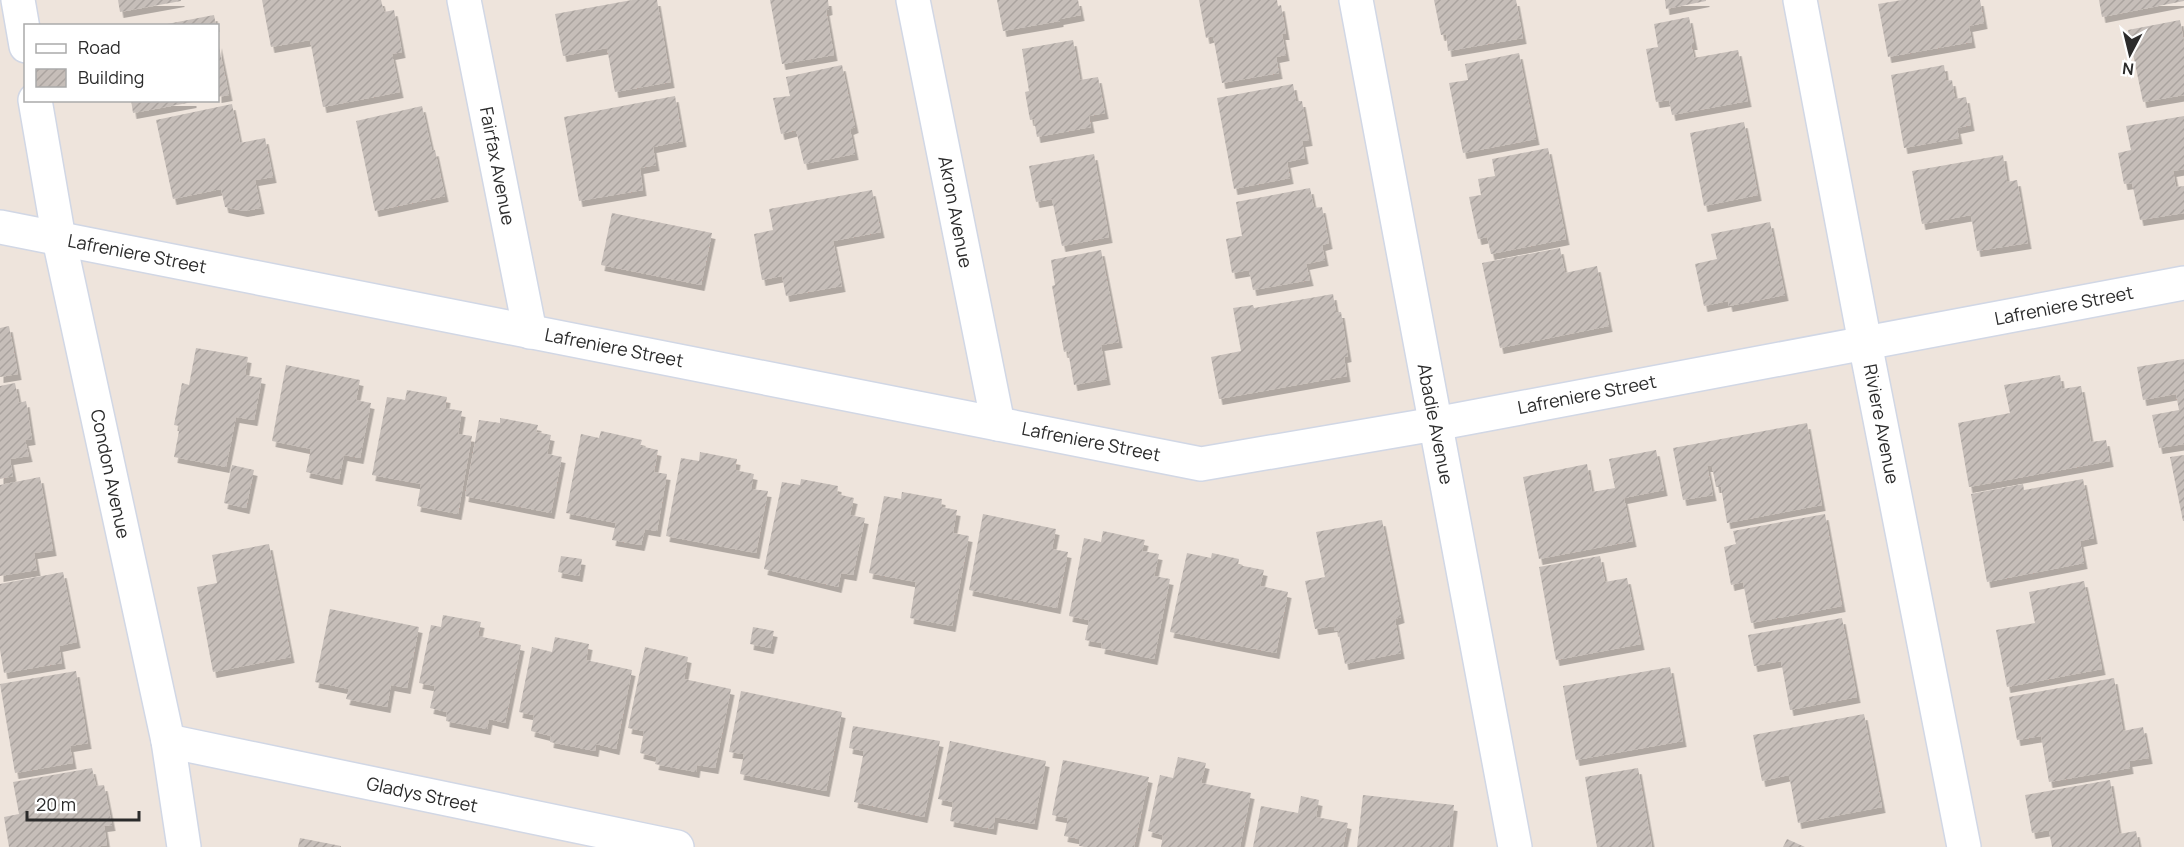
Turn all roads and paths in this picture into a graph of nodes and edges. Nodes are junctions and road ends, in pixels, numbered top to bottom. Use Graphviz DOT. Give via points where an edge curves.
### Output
graph roads {
  1 [pos="18,0"];
  2 [pos="464,0"];
  3 [pos="912,0"];
  4 [pos="1356,0"];
  5 [pos="1800,0"];
  6 [pos="24,34"];
  7 [pos="35,102"];
  8 [pos="0,227"];
  9 [pos="58,239"];
  10 [pos="2184,283"];
  11 [pos="530,332"];
  12 [pos="1865,344"];
  13 [pos="998,424"];
  14 [pos="1435,424"];
  15 [pos="168,741"];
  16 [pos="184,847"];
  17 [pos="677,847"];
  18 [pos="1515,847"];
  19 [pos="1964,847"];
  1 -- 6 [label="street"];
  2 -- 11 [label="street, Fairfax Avenue"];
  3 -- 13 [label="street, Akron Avenue"];
  4 -- 14 [label="street, Abadie Avenue"];
  5 -- 12 [label="street, Riviere Avenue"];
  7 -- 9 [label="street, Condon Avenue"];
  8 -- 9 [label="street, Lafreniere Street"];
  9 -- 11 [label="street, Lafreniere Street"];
  9 -- 15 [label="street, Condon Avenue"];
  10 -- 12 [label="street, Lafreniere Street"];
  11 -- 13 [label="street, Lafreniere Street"];
  12 -- 14 [label="street, Lafreniere Street"];
  12 -- 19 [label="street, Riviere Avenue"];
  13 -- 14 [label="street, Lafreniere Street" via="1201,464"];
  14 -- 18 [label="street, Abadie Avenue"];
  15 -- 16 [label="street, Condon Avenue"];
  15 -- 17 [label="street, Gladys Street"];
}
